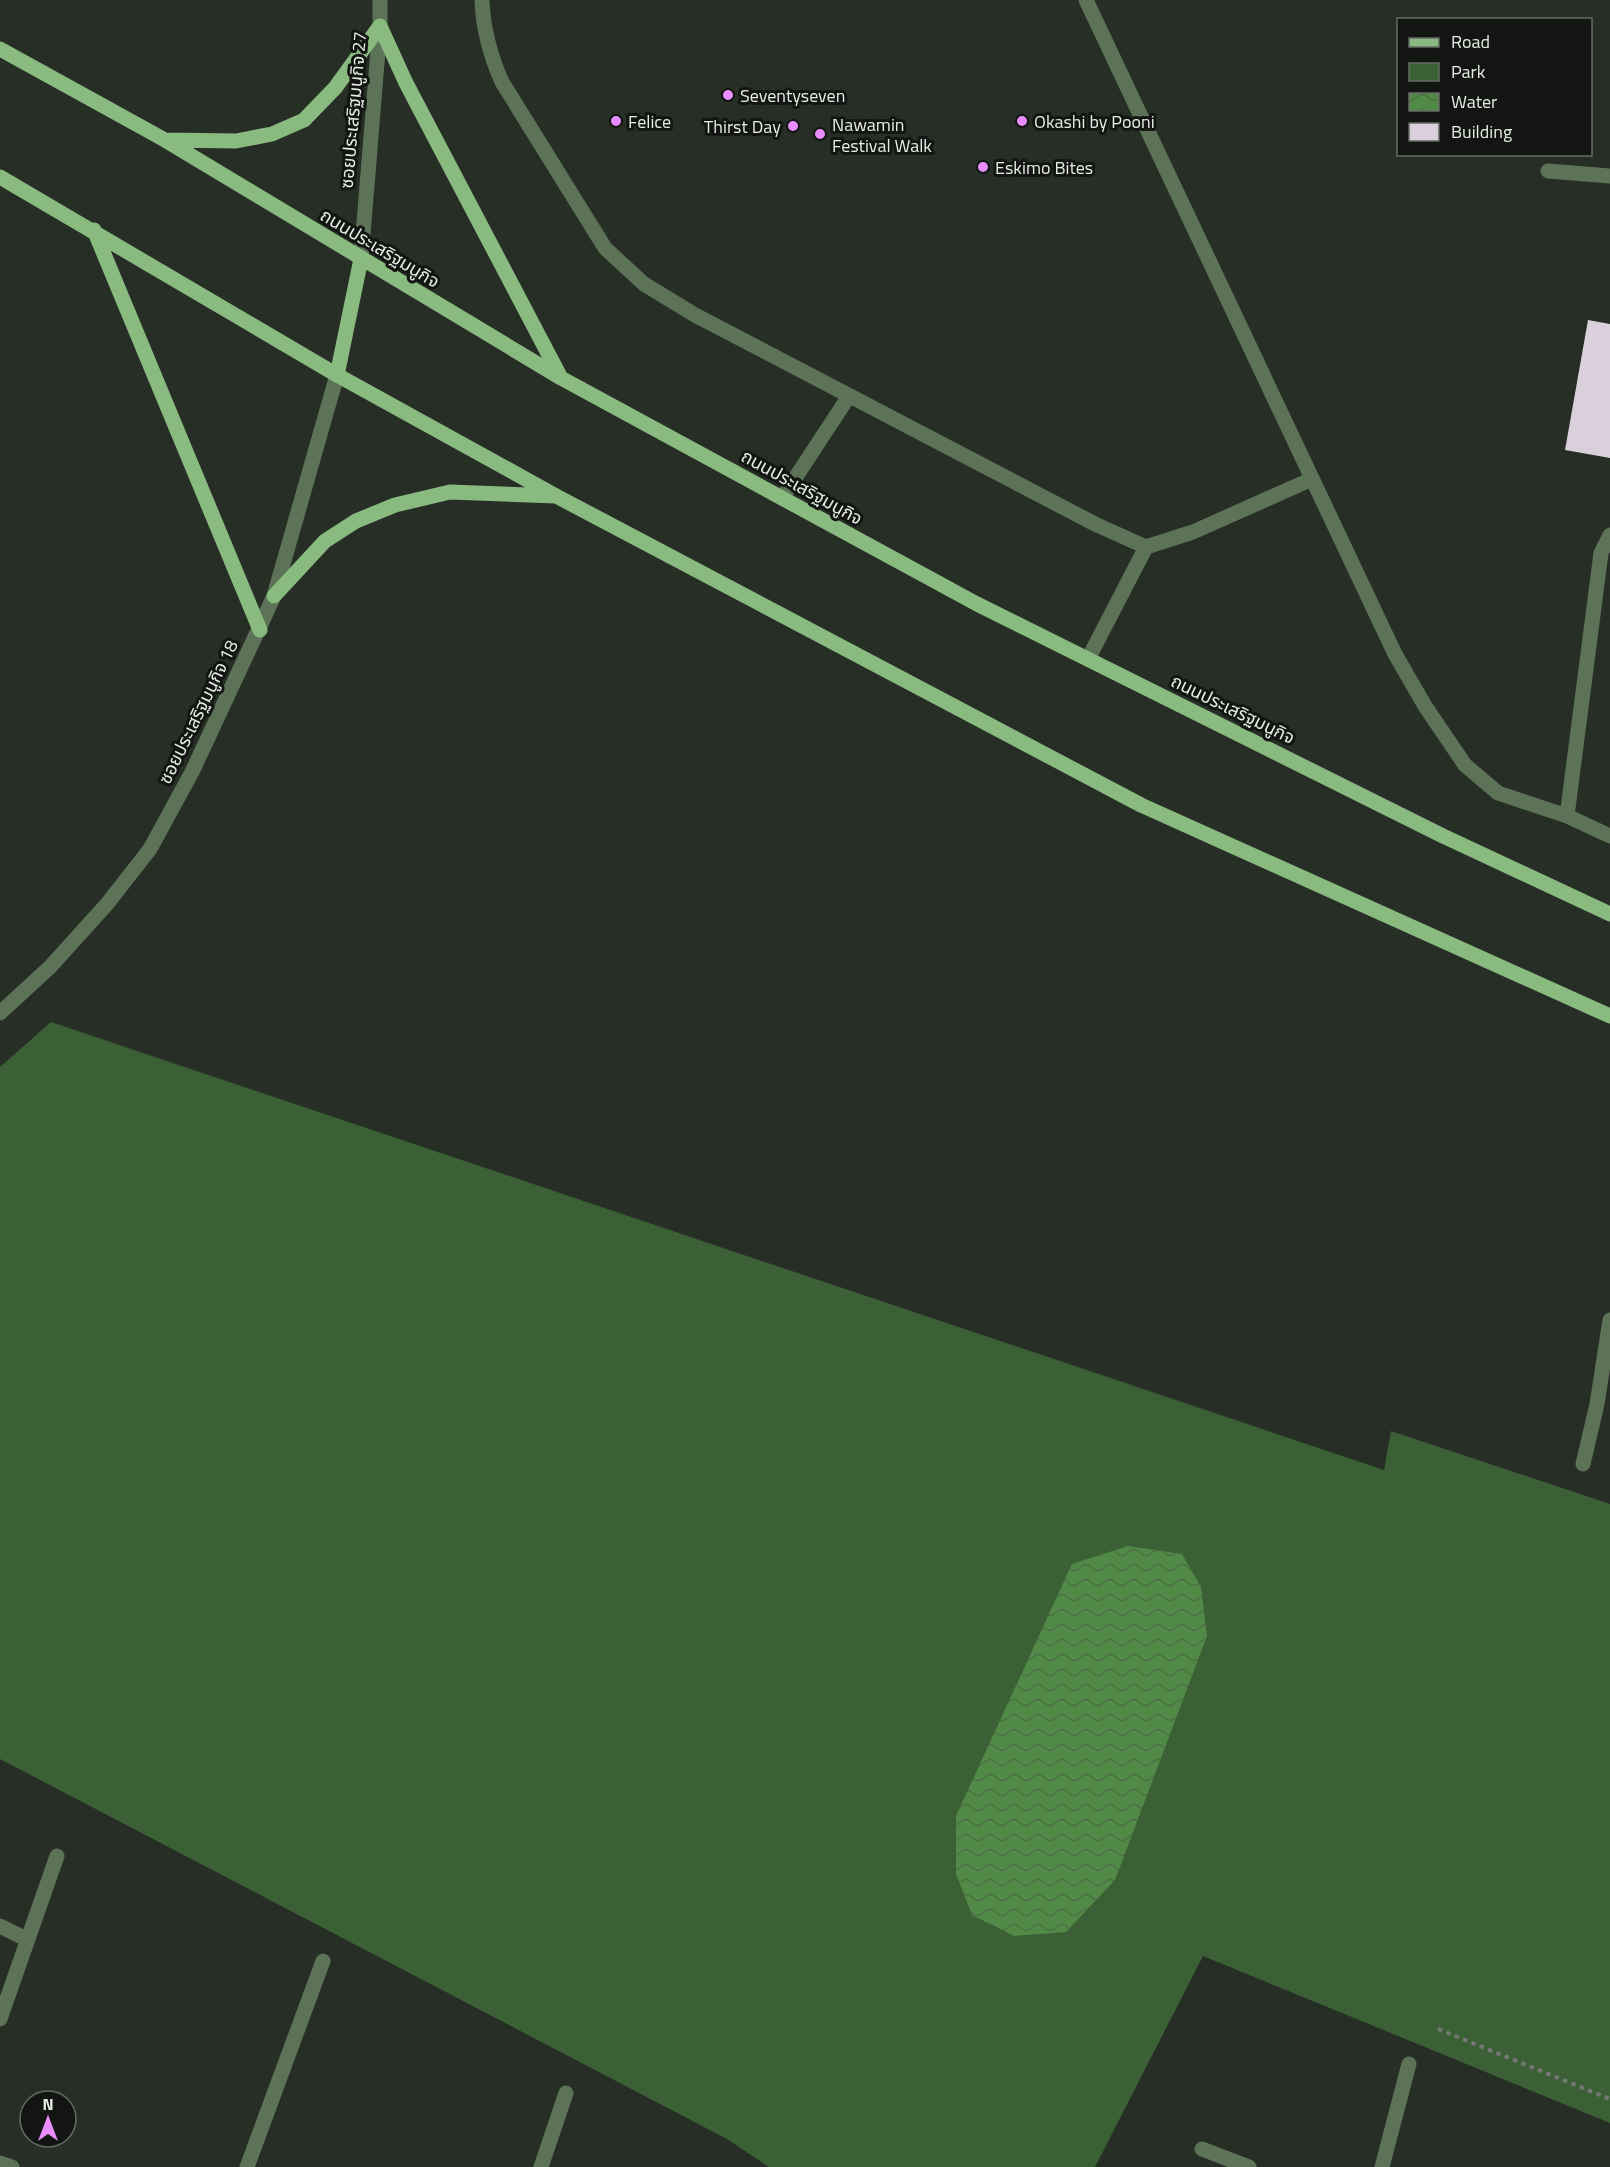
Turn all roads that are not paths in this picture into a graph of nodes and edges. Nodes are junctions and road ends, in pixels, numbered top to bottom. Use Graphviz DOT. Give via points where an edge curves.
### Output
graph roads {
  1 [pos="380,0"];
  2 [pos="482,0"];
  3 [pos="1086,0"];
  4 [pos="380,26"];
  5 [pos="0,49"];
  6 [pos="165,140"];
  7 [pos="1548,171"];
  8 [pos="1610,176"];
  9 [pos="0,177"];
  10 [pos="94,230"];
  11 [pos="361,259"];
  12 [pos="337,375"];
  13 [pos="561,378"];
  14 [pos="849,396"];
  15 [pos="1312,479"];
  16 [pos="558,497"];
  17 [pos="782,498"];
  18 [pos="1610,535"];
  19 [pos="1146,547"];
  20 [pos="274,596"];
  21 [pos="260,630"];
  22 [pos="1088,659"];
  23 [pos="1567,816"];
  24 [pos="1610,836"];
  25 [pos="1610,914"];
  26 [pos="0,1013"];
  27 [pos="1610,1016"];
  28 [pos="1610,1320"];
  29 [pos="1583,1464"];
  30 [pos="57,1856"];
  31 [pos="0,1926"];
  32 [pos="28,1940"];
  33 [pos="323,1961"];
  34 [pos="0,2019"];
  35 [pos="1409,2064"];
  36 [pos="566,2093"];
  37 [pos="1202,2150"];
  38 [pos="0,2163"];
  39 [pos="12,2167"];
  40 [pos="246,2167"];
  41 [pos="541,2167"];
  42 [pos="1249,2167"];
  43 [pos="1382,2167"];
  1 -- 4 [label="street, ซอยประเสริฐมนูกิจ 27"];
  2 -- 14 [label="street" via="490,55 502,82 605,248 644,284 694,315"];
  3 -- 15 [label="street"];
  4 -- 6 [label="main road" via="335,88 304,120 272,134 236,141"];
  4 -- 11 [label="street, ซอยประเสริฐมนูกิจ 27"];
  4 -- 13 [label="main road"];
  5 -- 6 [label="main road, ถนนประเสริฐมนูกิจ"];
  6 -- 11 [label="main road, ถนนประเสริฐมนูกิจ"];
  7 -- 8 [label="street"];
  9 -- 10 [label="main road"];
  10 -- 12 [label="main road"];
  10 -- 21 [label="main road"];
  11 -- 12 [label="main road"];
  11 -- 13 [label="main road, ถนนประเสริฐมนูกิจ"];
  12 -- 16 [label="main road"];
  12 -- 20 [label="street, ซอยประเสริฐมนูกิจ 18"];
  13 -- 17 [label="main road, ถนนประเสริฐมนูกิจ"];
  14 -- 17 [label="street"];
  14 -- 19 [label="street"];
  15 -- 19 [label="street" via="1193,532"];
  15 -- 23 [label="street" via="1395,654 1465,765 1498,793"];
  16 -- 20 [label="main road" via="450,492 396,505 356,521 325,542"];
  16 -- 27 [label="main road" via="1141,805"];
  17 -- 22 [label="main road, ถนนประเสริฐมนูกิจ" via="977,604"];
  18 -- 23 [label="street" via="1601,553"];
  19 -- 22 [label="street"];
  20 -- 21 [label="street, ซอยประเสริฐมนูกิจ 18"];
  21 -- 26 [label="street, ซอยประเสริฐมนูกิจ 18" via="150,849 86,928"];
  22 -- 25 [label="main road, ถนนประเสริฐมนูกิจ" via="1443,836"];
  23 -- 24 [label="street"];
  28 -- 29 [label="street" via="1598,1404"];
  30 -- 32 [label="street"];
  31 -- 32 [label="street"];
  32 -- 34 [label="street"];
  33 -- 40 [label="street"];
  35 -- 43 [label="street"];
  36 -- 41 [label="street"];
  37 -- 42 [label="street"];
  38 -- 39 [label="street"];
}
